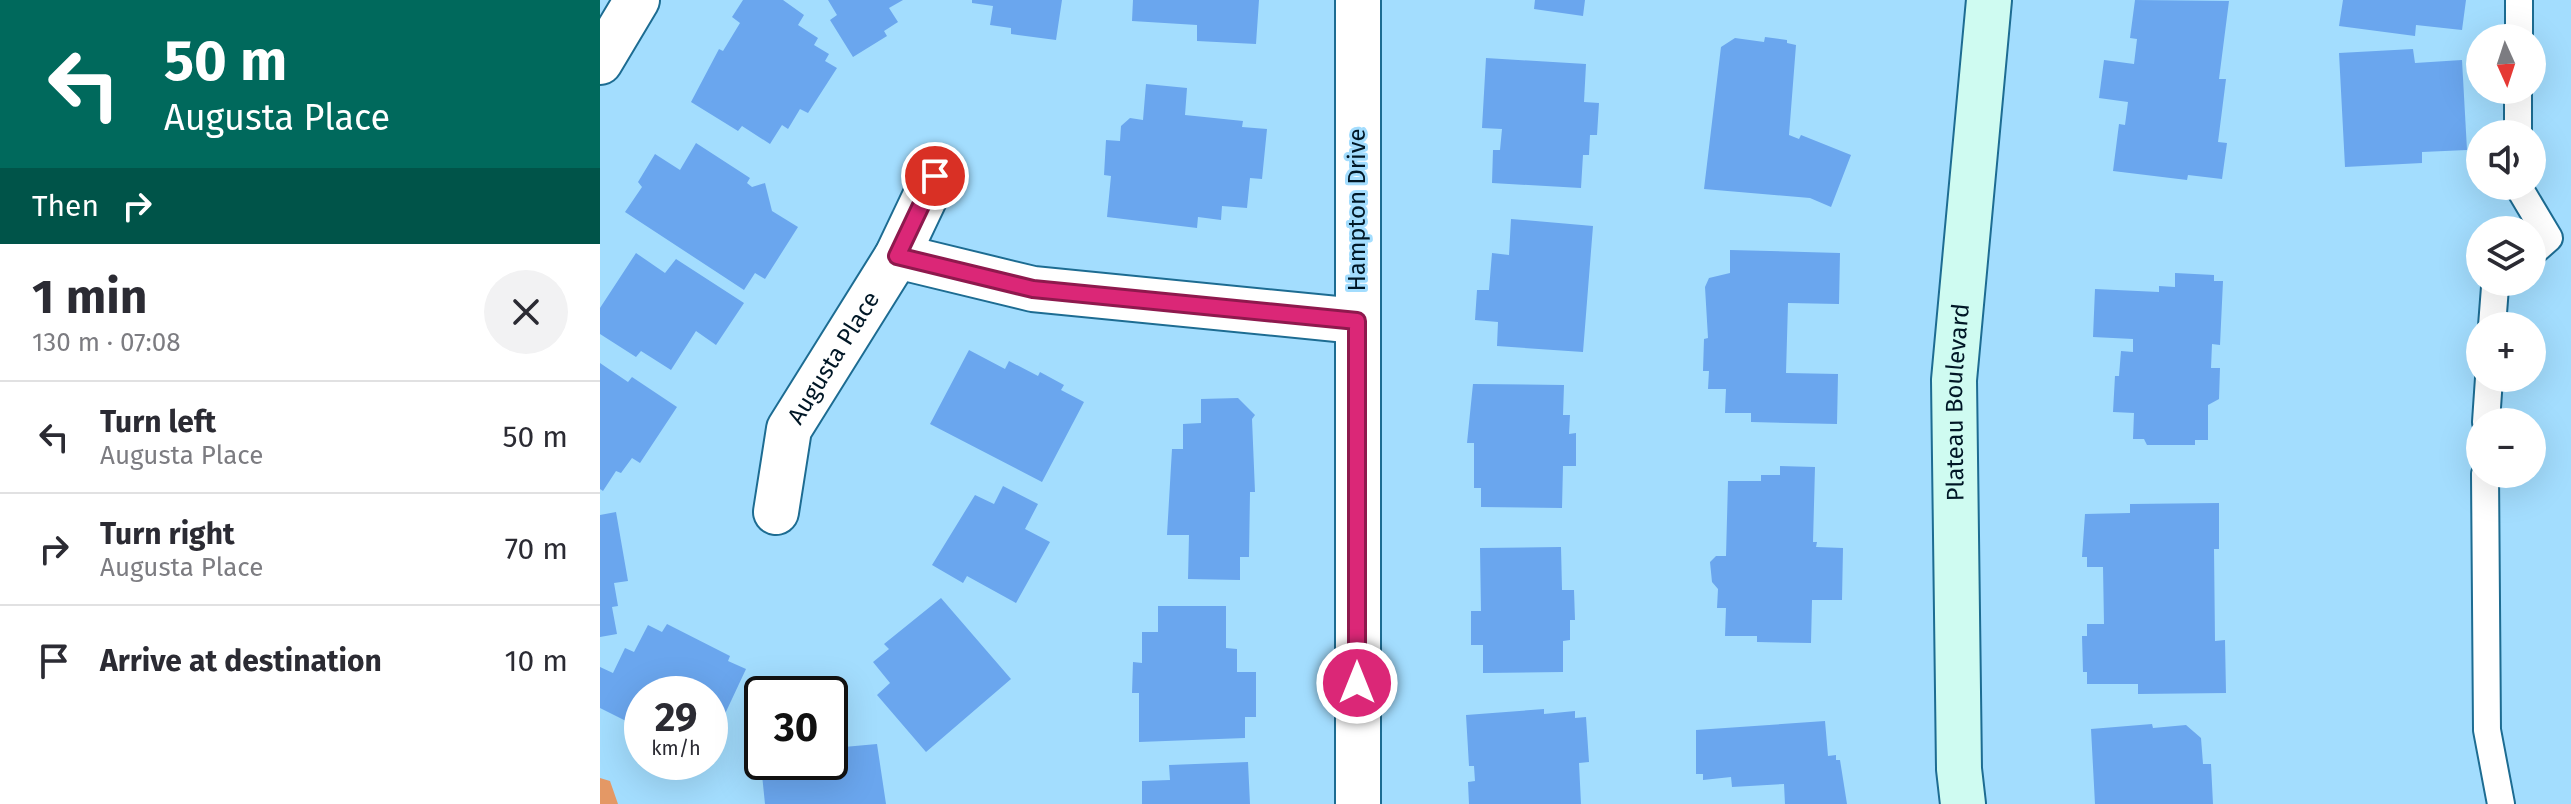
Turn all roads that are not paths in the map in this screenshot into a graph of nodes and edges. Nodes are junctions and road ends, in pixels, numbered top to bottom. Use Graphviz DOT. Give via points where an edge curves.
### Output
graph roads {
  1 [pos="637,0"];
  2 [pos="1358,0"];
  3 [pos="1989,0"];
  4 [pos="2519,0"];
  5 [pos="2519,24"];
  6 [pos="600,62"];
  7 [pos="935,176"];
  8 [pos="2526,200"];
  9 [pos="2551,243"];
  10 [pos="897,256"];
  11 [pos="1357,321"];
  12 [pos="2485,488"];
  13 [pos="776,512"];
  14 [pos="1358,804"];
  15 [pos="1963,804"];
  16 [pos="2501,804"];
  1 -- 6 [label="street"];
  2 -- 11 [label="street, Hampton Drive"];
  3 -- 15 [label="street, Plateau Boulevard" via="1954,380"];
  4 -- 5 [label="lane"];
  7 -- 10 [label="street, Augusta Place"];
  8 -- 9 [label="lane"];
  10 -- 11 [label="street" via="1033,289"];
  10 -- 13 [label="street, Augusta Place" via="789,429"];
  11 -- 14 [label="street, Hampton Drive"];
  12 -- 16 [label="lane" via="2487,730"];
}
